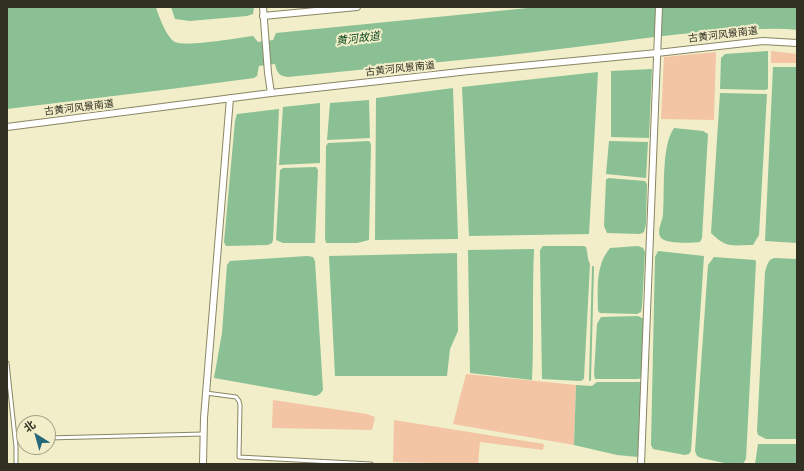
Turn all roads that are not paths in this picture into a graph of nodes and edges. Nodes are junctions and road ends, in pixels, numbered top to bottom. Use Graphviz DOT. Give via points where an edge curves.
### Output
graph roads {
  1 [pos="263,7"];
  2 [pos="357,7"];
  3 [pos="659,7"];
  4 [pos="264,16"];
  5 [pos="797,43"];
  6 [pos="657,53"];
  7 [pos="271,93"];
  8 [pos="230,98"];
  9 [pos="7,127"];
  10 [pos="7,363"];
  11 [pos="206,394"];
  12 [pos="203,434"];
  13 [pos="56,438"];
  14 [pos="15,439"];
  15 [pos="16,464"];
  16 [pos="203,464"];
  17 [pos="371,464"];
  18 [pos="641,464"];
  1 -- 4 [label="street"];
  2 -- 4 [label="street"];
  3 -- 6 [label="street"];
  4 -- 7 [label="street"];
  5 -- 6 [label="street, 古黄河风景南道" via="763,41"];
  6 -- 7 [label="street, 古黄河风景南道"];
  6 -- 18 [label="street"];
  7 -- 8 [label="street, 古黄河风景南道"];
  8 -- 9 [label="street, 古黄河风景南道"];
  8 -- 11 [label="street"];
  10 -- 14 [label="lane"];
  11 -- 12 [label="street"];
  11 -- 17 [label="lane" via="236,397 239,401 239,457"];
  12 -- 13 [label="lane"];
  12 -- 16 [label="street"];
  14 -- 15 [label="lane"];
}
